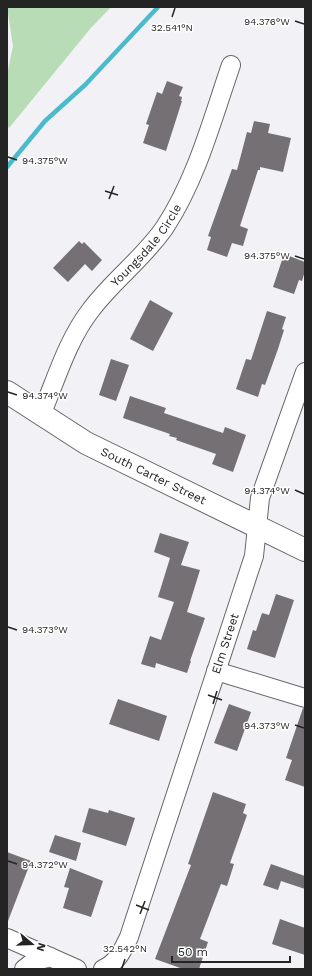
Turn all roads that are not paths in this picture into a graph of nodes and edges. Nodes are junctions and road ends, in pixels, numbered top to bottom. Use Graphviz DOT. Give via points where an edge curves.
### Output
graph roads {
  1 [pos="231,65"];
  2 [pos="305,372"];
  3 [pos="7,392"];
  4 [pos="41,415"];
  5 [pos="257,528"];
  6 [pos="305,550"];
  7 [pos="216,671"];
  8 [pos="305,698"];
  9 [pos="129,937"];
  10 [pos="7,938"];
  11 [pos="50,957"];
  12 [pos="79,968"];
  13 [pos="24,969"];
  14 [pos="103,969"];
  15 [pos="121,969"];
  1 -- 4 [label="street, Youngsdale Circle" via="195,168 181,199 154,242 82,321"];
  2 -- 5 [label="street, Elm Street" via="260,498"];
  3 -- 4 [label="street, South Carter Street"];
  4 -- 5 [label="street, South Carter Street" via="110,456"];
  5 -- 6 [label="street, South Carter Street"];
  5 -- 7 [label="street, Elm Street" via="254,556"];
  7 -- 8 [label="street"];
  7 -- 9 [label="street, Elm Street"];
  9 -- 14 [label="street, Elm Street" via="117,959"];
  9 -- 15 [label="street, Elm Street" via="128,952"];
  10 -- 11 [label="street"];
  11 -- 12 [label="street"];
  11 -- 13 [label="street" via="33,962"];
}
